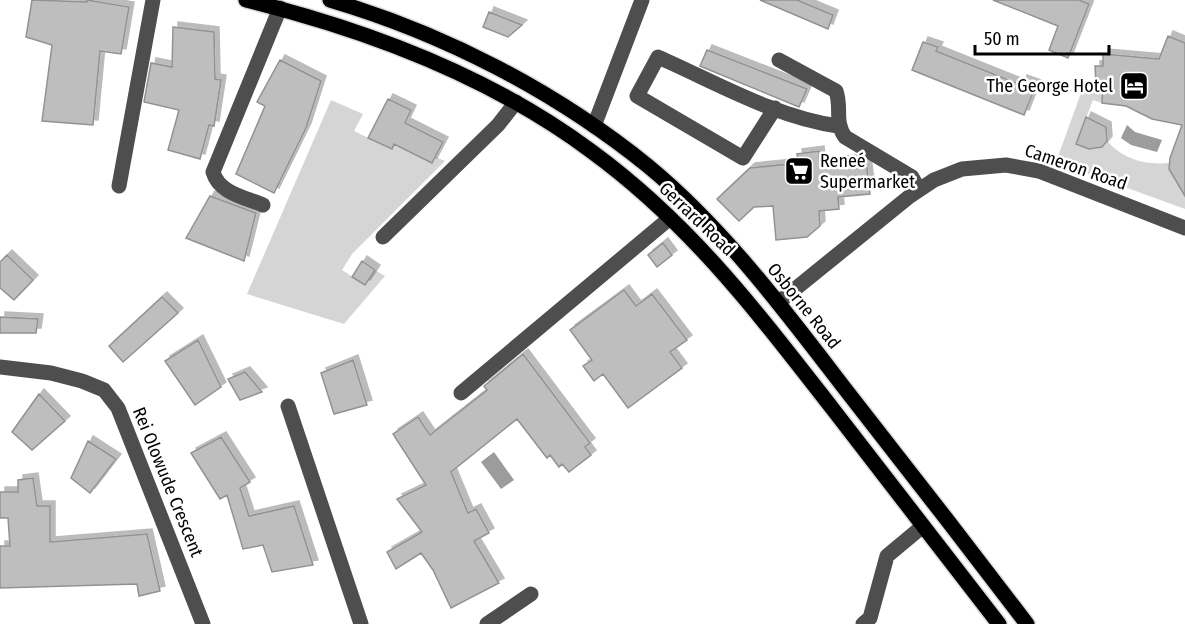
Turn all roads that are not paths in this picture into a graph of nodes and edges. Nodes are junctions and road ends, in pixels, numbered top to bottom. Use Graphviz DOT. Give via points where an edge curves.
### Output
graph roads {
  1 [pos="153,0"];
  2 [pos="246,0"];
  3 [pos="330,0"];
  4 [pos="642,0"];
  5 [pos="280,8"];
  6 [pos="779,60"];
  7 [pos="516,102"];
  8 [pos="775,108"];
  9 [pos="594,126"];
  10 [pos="838,126"];
  11 [pos="119,186"];
  12 [pos="919,190"];
  13 [pos="264,205"];
  14 [pos="670,218"];
  15 [pos="1185,228"];
  16 [pos="383,237"];
  17 [pos="778,302"];
  18 [pos="0,367"];
  19 [pos="461,393"];
  20 [pos="288,406"];
  21 [pos="923,526"];
  22 [pos="531,594"];
  23 [pos="203,624"];
  24 [pos="361,624"];
  25 [pos="487,624"];
  26 [pos="863,624"];
  27 [pos="999,624"];
  28 [pos="1027,624"];
  1 -- 11 [label="street"];
  2 -- 5 [label="main road, Gerrard Road"];
  3 -- 9 [label="main road, Osborne Road" via="443,42 549,97"];
  4 -- 9 [label="street"];
  5 -- 7 [label="main road, Gerrard Road" via="408,51"];
  5 -- 13 [label="street" via="213,172 222,188"];
  6 -- 10 [label="street" via="836,91"];
  7 -- 14 [label="main road, Gerrard Road" via="591,151"];
  7 -- 16 [label="street" via="498,125"];
  8 -- 8 [label="street" via="658,57 637,96 743,158"];
  8 -- 10 [label="street" via="807,122"];
  9 -- 17 [label="main road, Osborne Road" via="703,216"];
  10 -- 12 [label="street" via="845,137 912,177"];
  12 -- 15 [label="street, Cameron Road" via="962,169 991,165 1022,167"];
  12 -- 17 [label="street, Cameron Road"];
  14 -- 19 [label="street"];
  14 -- 21 [label="main road, Gerrard Road" via="716,262 758,313"];
  17 -- 28 [label="main road, Osborne Road"];
  18 -- 23 [label="street, Rei Olowude Crescent" via="51,373 104,390 118,408"];
  20 -- 24 [label="street"];
  21 -- 26 [label="street" via="887,556 870,618"];
  21 -- 27 [label="main road, Gerrard Road"];
  22 -- 25 [label="street"];
}
